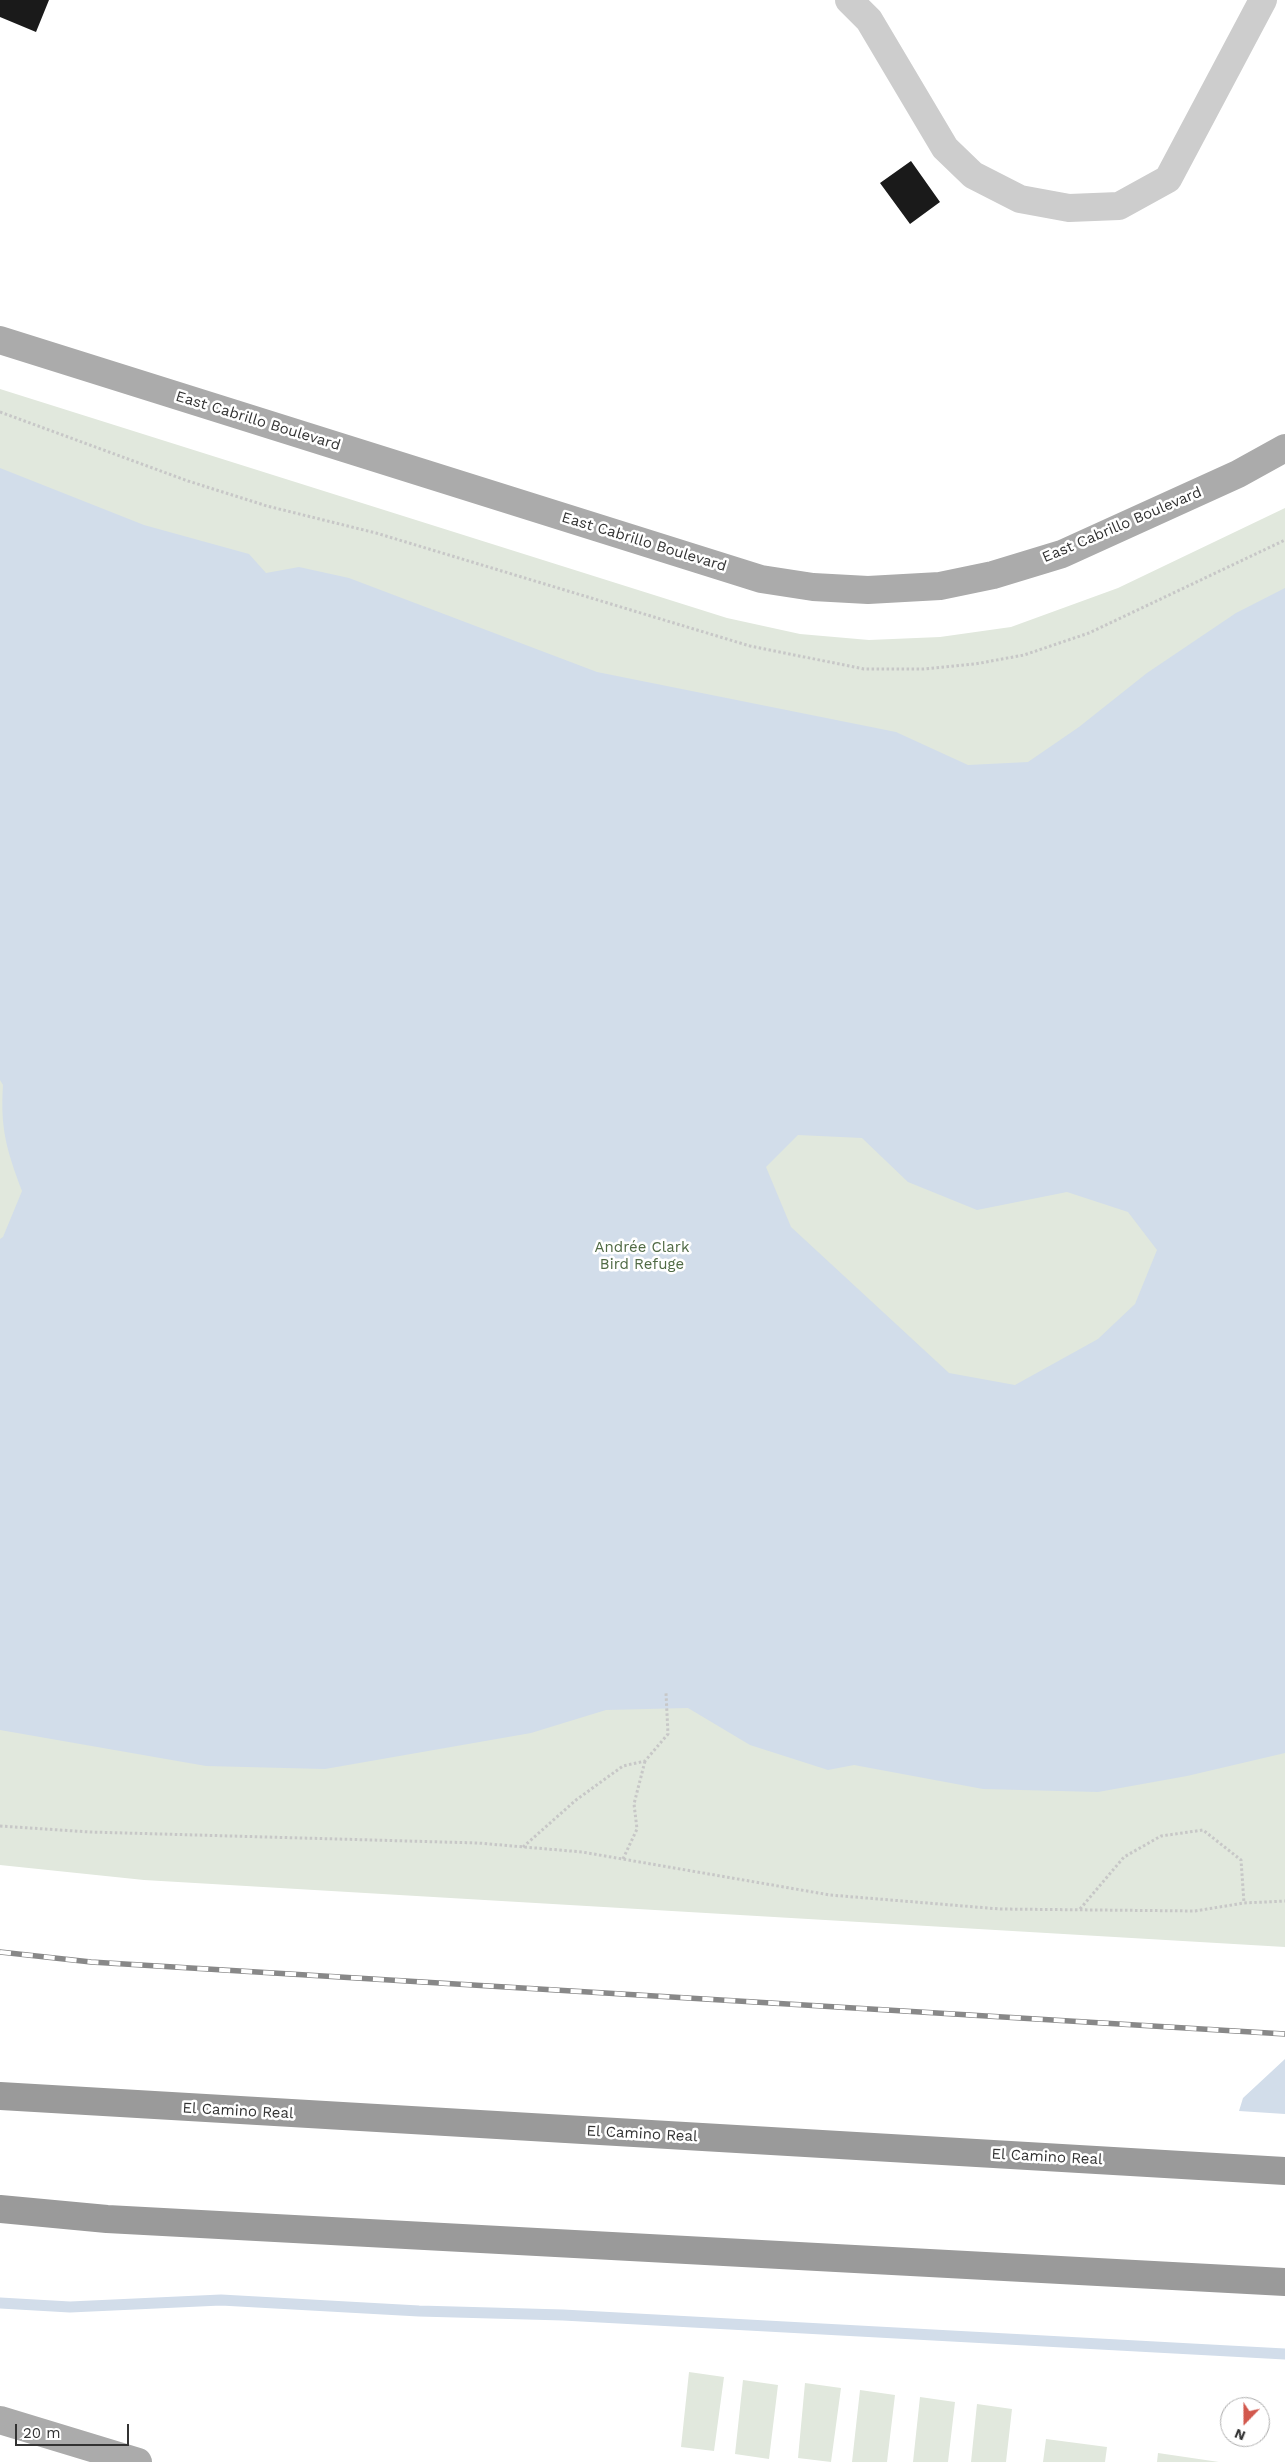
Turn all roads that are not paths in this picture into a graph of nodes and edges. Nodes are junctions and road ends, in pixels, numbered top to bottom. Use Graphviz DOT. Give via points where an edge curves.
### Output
graph roads {
  1 [pos="849,0"];
  2 [pos="1264,0"];
  3 [pos="0,340"];
  4 [pos="1285,448"];
  5 [pos="0,2096"];
  6 [pos="1285,2171"];
  7 [pos="0,2209"];
  8 [pos="1285,2282"];
  9 [pos="0,2420"];
  10 [pos="138,2462"];
  1 -- 2 [label="lane" via="869,20 944,148 973,175 1020,199 1069,208 1119,206 1168,179"];
  3 -- 4 [label="main road, East Cabrillo Boulevard" via="761,579 813,587 868,590 940,586 993,576 1062,554 1238,474"];
  5 -- 6 [label="highway, El Camino Real"];
  7 -- 8 [label="highway" via="117,2220"];
  9 -- 10 [label="main road"];
}
